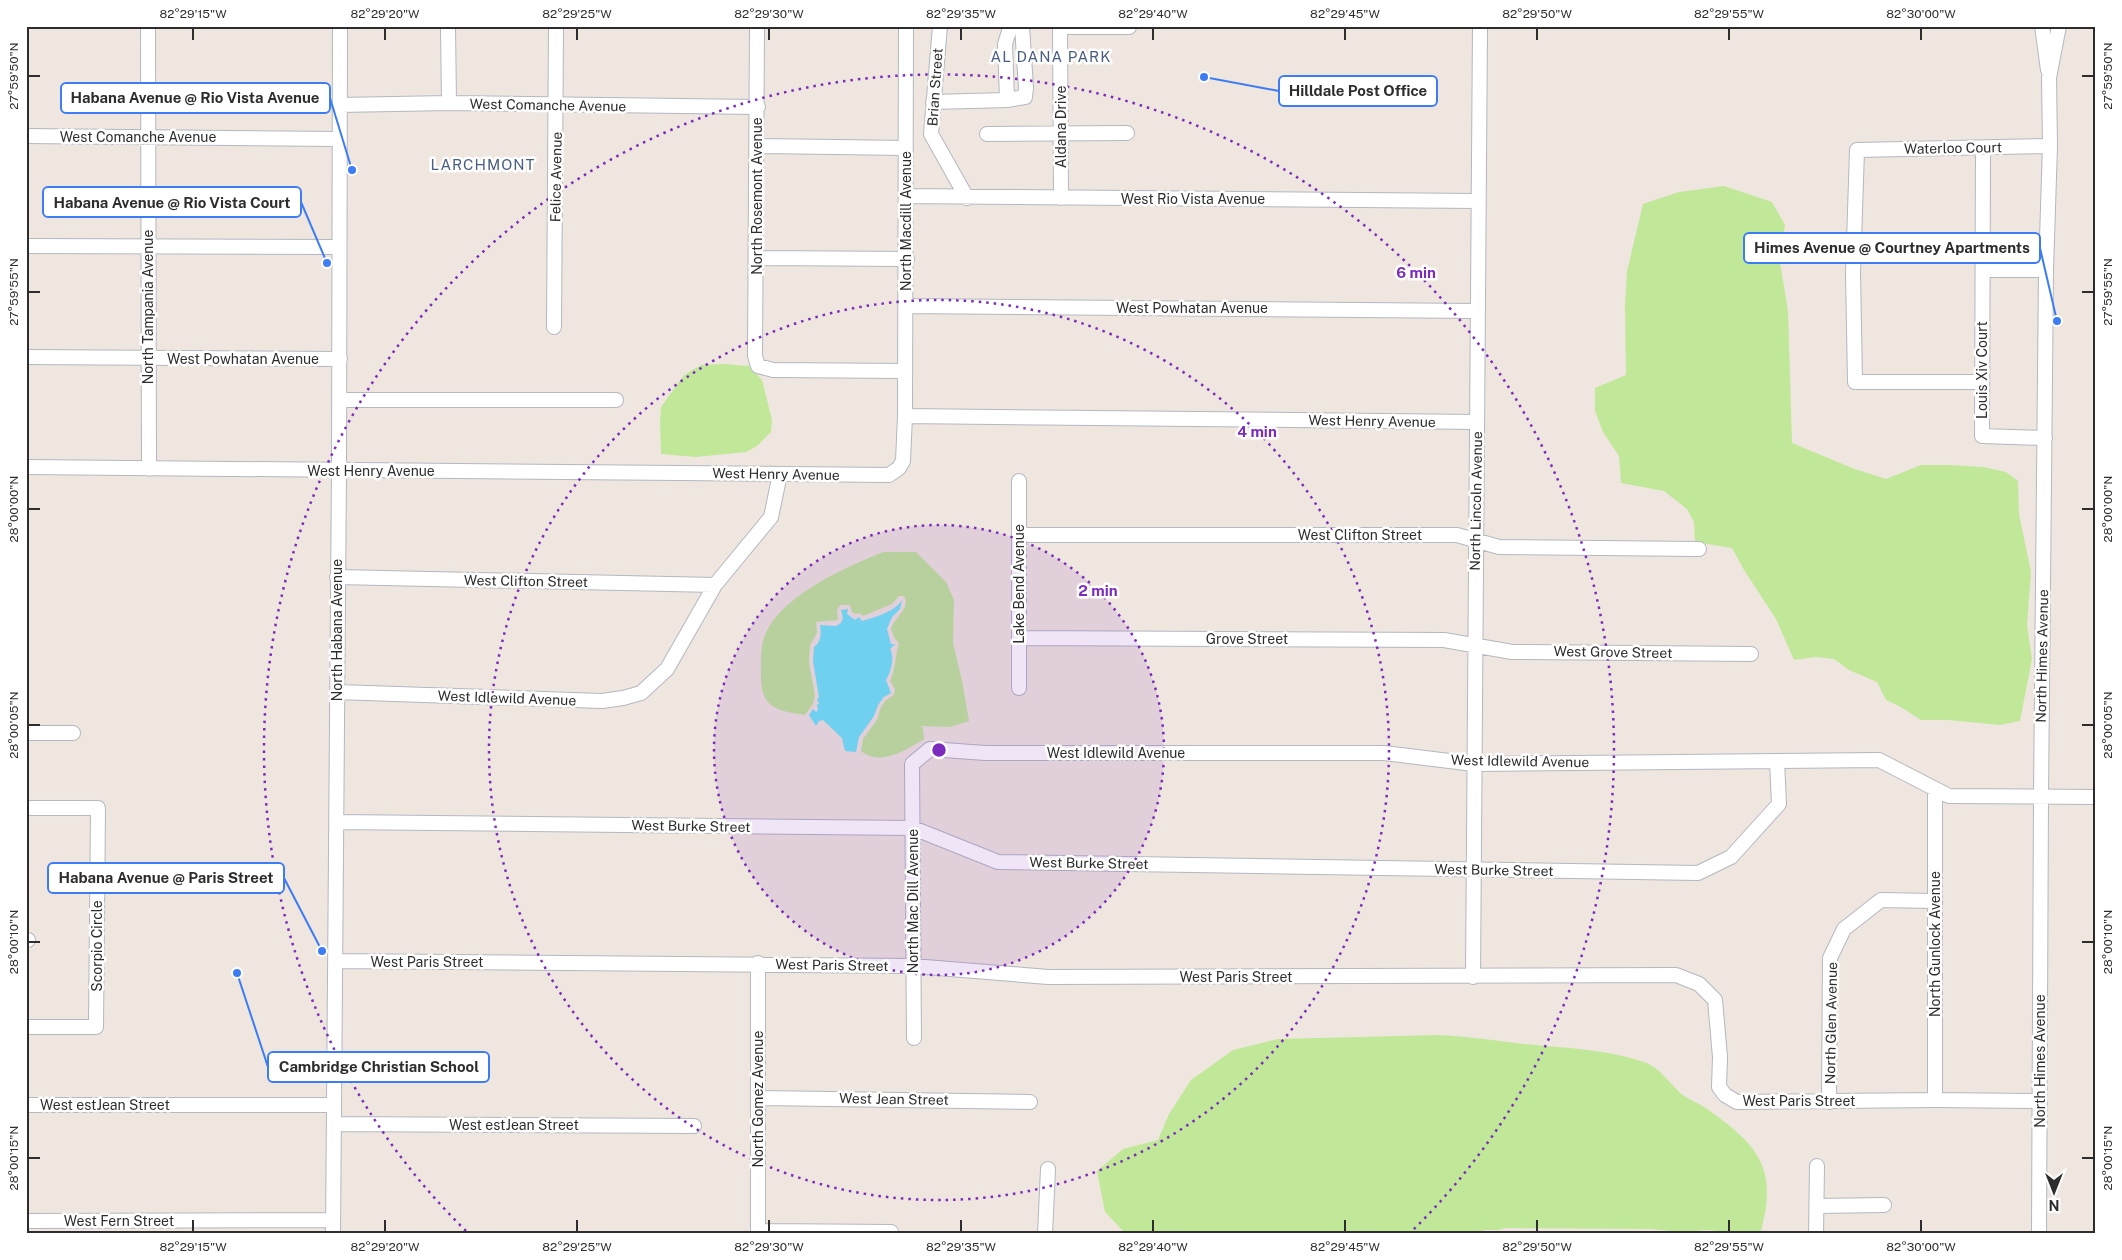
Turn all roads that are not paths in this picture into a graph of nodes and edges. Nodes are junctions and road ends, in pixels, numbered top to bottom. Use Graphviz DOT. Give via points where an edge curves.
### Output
graph roads {
  1 [pos="148,26"];
  2 [pos="340,26"];
  3 [pos="448,26"];
  4 [pos="556,26"];
  5 [pos="757,26"];
  6 [pos="906,26"];
  7 [pos="940,26"];
  8 [pos="1480,26"];
  9 [pos="2042,26"];
  10 [pos="2059,26"];
  11 [pos="1015,27"];
  12 [pos="1060,27"];
  13 [pos="1129,27"];
  14 [pos="2049,78"];
  15 [pos="1007,100"];
  16 [pos="933,102"];
  17 [pos="449,103"];
  18 [pos="339,105"];
  19 [pos="556,105"];
  20 [pos="758,107"];
  21 [pos="1127,133"];
  22 [pos="987,134"];
  23 [pos="1061,134"];
  24 [pos="26,136"];
  25 [pos="148,136"];
  26 [pos="339,139"];
  27 [pos="757,146"];
  28 [pos="2050,146"];
  29 [pos="906,148"];
  30 [pos="1983,148"];
  31 [pos="907,196"];
  32 [pos="968,198"];
  33 [pos="1062,198"];
  34 [pos="1478,201"];
  35 [pos="26,246"];
  36 [pos="148,247"];
  37 [pos="340,247"];
  38 [pos="757,258"];
  39 [pos="907,259"];
  40 [pos="1984,270"];
  41 [pos="2046,270"];
  42 [pos="906,306"];
  43 [pos="1478,311"];
  44 [pos="554,327"];
  45 [pos="26,357"];
  46 [pos="148,358"];
  47 [pos="340,359"];
  48 [pos="905,371"];
  49 [pos="1981,382"];
  50 [pos="340,400"];
  51 [pos="616,400"];
  52 [pos="905,416"];
  53 [pos="1477,422"];
  54 [pos="2045,438"];
  55 [pos="26,467"];
  56 [pos="149,469"];
  57 [pos="340,470"];
  58 [pos="780,474"];
  59 [pos="1019,481"];
  60 [pos="1019,535"];
  61 [pos="1475,539"];
  62 [pos="1699,549"];
  63 [pos="337,577"];
  64 [pos="716,585"];
  65 [pos="1019,638"];
  66 [pos="1475,646"];
  67 [pos="1751,654"];
  68 [pos="1019,688"];
  69 [pos="337,692"];
  70 [pos="26,733"];
  71 [pos="73,733"];
  72 [pos="1777,761"];
  73 [pos="912,764"];
  74 [pos="1474,764"];
  75 [pos="1935,789"];
  76 [pos="2041,796"];
  77 [pos="2096,797"];
  78 [pos="26,808"];
  79 [pos="336,822"];
  80 [pos="913,828"];
  81 [pos="1474,869"];
  82 [pos="1935,901"];
  83 [pos="335,961"];
  84 [pos="758,964"];
  85 [pos="913,966"];
  86 [pos="1473,977"];
  87 [pos="26,1026"];
  88 [pos="914,1038"];
  89 [pos="758,1098"];
  90 [pos="1935,1100"];
  91 [pos="2040,1101"];
  92 [pos="1030,1102"];
  93 [pos="1829,1102"];
  94 [pos="26,1105"];
  95 [pos="334,1105"];
  96 [pos="334,1124"];
  97 [pos="694,1126"];
  98 [pos="1817,1166"];
  99 [pos="1048,1169"];
  100 [pos="1884,1205"];
  101 [pos="1817,1206"];
  102 [pos="26,1221"];
  103 [pos="333,1227"];
  104 [pos="891,1232"];
  105 [pos="758,1233"];
  106 [pos="1045,1234"];
  107 [pos="1816,1234"];
  108 [pos="2040,1234"];
  1 -- 25 [label="street, North Tampania Avenue"];
  2 -- 18 [label="street, North Habana Avenue"];
  3 -- 17 [label="street"];
  4 -- 19 [label="street, Felice Avenue"];
  5 -- 20 [label="street, North Rosemont Avenue"];
  6 -- 29 [label="street, North Macdill Avenue"];
  7 -- 16 [label="street, Brian Street"];
  8 -- 34 [label="street, North Lincoln Avenue"];
  9 -- 14 [label="street, North Himes Avenue"];
  10 -- 14 [label="street, North Himes Avenue"];
  11 -- 15 [label="street" via="1004,44"];
  11 -- 15 [label="street" via="1026,88 1025,97"];
  12 -- 13 [label="street"];
  12 -- 23 [label="street, Aldana Drive"];
  14 -- 28 [label="street, North Himes Avenue"];
  15 -- 16 [label="street"];
  16 -- 32 [label="street, Brian Street" via="931,134"];
  17 -- 18 [label="street, West Comanche Avenue"];
  17 -- 19 [label="street, West Comanche Avenue"];
  18 -- 26 [label="street, North Habana Avenue"];
  19 -- 20 [label="street, West Comanche Avenue"];
  19 -- 44 [label="street, Felice Avenue"];
  20 -- 27 [label="street, North Rosemont Avenue"];
  21 -- 23 [label="street"];
  22 -- 23 [label="street"];
  23 -- 33 [label="street, Aldana Drive"];
  24 -- 25 [label="street, West Comanche Avenue"];
  25 -- 26 [label="street, West Comanche Avenue"];
  25 -- 36 [label="street, North Tampania Avenue"];
  26 -- 37 [label="street, North Habana Avenue"];
  27 -- 29 [label="street"];
  27 -- 38 [label="street, North Rosemont Avenue"];
  28 -- 30 [label="street, Waterloo Court"];
  28 -- 41 [label="street, North Himes Avenue"];
  29 -- 31 [label="street, North Macdill Avenue"];
  30 -- 40 [label="street, Louis Xiv Court"];
  30 -- 49 [label="street, Waterloo Court" via="1857,150 1854,273 1855,382"];
  31 -- 32 [label="street, West Rio Vista Avenue"];
  31 -- 39 [label="street, North Macdill Avenue"];
  32 -- 33 [label="street, West Rio Vista Avenue"];
  33 -- 34 [label="street, West Rio Vista Avenue"];
  34 -- 43 [label="street, North Lincoln Avenue"];
  35 -- 36 [label="street"];
  36 -- 37 [label="street"];
  36 -- 46 [label="street, North Tampania Avenue"];
  37 -- 47 [label="street, North Habana Avenue"];
  38 -- 39 [label="street"];
  38 -- 48 [label="street, North Rosemont Avenue" via="758,366 774,370"];
  39 -- 42 [label="street, North Macdill Avenue"];
  40 -- 41 [label="street"];
  40 -- 49 [label="street, Louis Xiv Court"];
  41 -- 54 [label="street, North Himes Avenue"];
  42 -- 43 [label="street, West Powhatan Avenue"];
  42 -- 48 [label="street, North Macdill Avenue"];
  43 -- 53 [label="street, North Lincoln Avenue"];
  45 -- 46 [label="street, West Powhatan Avenue"];
  46 -- 47 [label="street, West Powhatan Avenue"];
  46 -- 56 [label="street, North Tampania Avenue"];
  47 -- 50 [label="street, North Habana Avenue"];
  48 -- 52 [label="street, North Macdill Avenue"];
  49 -- 54 [label="street, Louis Xiv Court" via="1982,436"];
  50 -- 51 [label="street"];
  50 -- 57 [label="street, North Habana Avenue"];
  52 -- 53 [label="street, West Henry Avenue"];
  52 -- 58 [label="street, West Henry Avenue" via="903,461 889,475"];
  53 -- 61 [label="street, North Lincoln Avenue"];
  54 -- 76 [label="street, North Himes Avenue"];
  55 -- 56 [label="street, West Henry Avenue"];
  56 -- 57 [label="street, West Henry Avenue"];
  57 -- 58 [label="street, West Henry Avenue"];
  57 -- 63 [label="street, North Habana Avenue"];
  58 -- 64 [label="street" via="771,517"];
  59 -- 60 [label="street, Lake Bend Avenue"];
  60 -- 61 [label="street, West Clifton Street" via="1457,534"];
  60 -- 65 [label="street, Lake Bend Avenue"];
  61 -- 62 [label="street, West Clifton Street" via="1499,547"];
  61 -- 66 [label="street, North Lincoln Avenue"];
  63 -- 64 [label="street, West Clifton Street"];
  63 -- 69 [label="street, North Habana Avenue"];
  64 -- 69 [label="street, West Idlewild Avenue" via="667,669 641,693 602,701"];
  65 -- 66 [label="street, Grove Street" via="1444,640"];
  65 -- 68 [label="street, Lake Bend Avenue"];
  66 -- 67 [label="street, West Grove Street" via="1512,652"];
  66 -- 74 [label="street, North Lincoln Avenue"];
  69 -- 79 [label="street, North Habana Avenue"];
  70 -- 71 [label="street"];
  72 -- 74 [label="street, West Idlewild Avenue"];
  72 -- 75 [label="street, West Idlewild Avenue" via="1879,760"];
  72 -- 81 [label="street, West Burke Street" via="1779,804 1731,857 1698,873"];
  73 -- 74 [label="street, West Idlewild Avenue" via="930,749 985,754 1384,754"];
  73 -- 80 [label="street, North Mac Dill Avenue"];
  74 -- 81 [label="street, North Lincoln Avenue"];
  75 -- 76 [label="street, West Idlewild Avenue" via="1950,796"];
  75 -- 82 [label="street, North Gunlock Avenue"];
  76 -- 77 [label="street, West Idlewild Avenue"];
  76 -- 91 [label="street, North Himes Avenue"];
  78 -- 87 [label="street, Scorpio Circle" via="98,808 96,1027"];
  79 -- 80 [label="street, West Burke Street"];
  79 -- 83 [label="street, North Habana Avenue"];
  80 -- 81 [label="street, West Burke Street" via="998,862"];
  80 -- 85 [label="street, North Mac Dill Avenue"];
  81 -- 86 [label="street, North Lincoln Avenue"];
  82 -- 90 [label="street, North Gunlock Avenue"];
  82 -- 93 [label="street, North Glen Avenue" via="1881,900 1844,929 1830,958"];
  83 -- 84 [label="street, West Paris Street"];
  83 -- 95 [label="street, North Habana Avenue"];
  84 -- 85 [label="street, West Paris Street"];
  84 -- 89 [label="street, North Gomez Avenue"];
  85 -- 86 [label="street, West Paris Street" via="1048,977"];
  85 -- 88 [label="street, North Mac Dill Avenue"];
  86 -- 93 [label="street, West Paris Street" via="1676,975 1699,984 1715,1000 1719,1087 1725,1096 1738,1102"];
  89 -- 92 [label="street, West Jean Street"];
  89 -- 105 [label="street, North Gomez Avenue"];
  90 -- 91 [label="street, West Paris Street"];
  90 -- 93 [label="street, West Paris Street"];
  91 -- 108 [label="street, North Himes Avenue"];
  94 -- 95 [label="street, West estJean Street"];
  95 -- 96 [label="street, North Habana Avenue"];
  96 -- 97 [label="street, West estJean Street"];
  96 -- 103 [label="street, North Habana Avenue"];
  98 -- 101 [label="street"];
  99 -- 106 [label="street"];
  100 -- 101 [label="street"];
  101 -- 107 [label="street"];
  102 -- 103 [label="street, West Fern Street"];
  104 -- 105 [label="street"];
}
